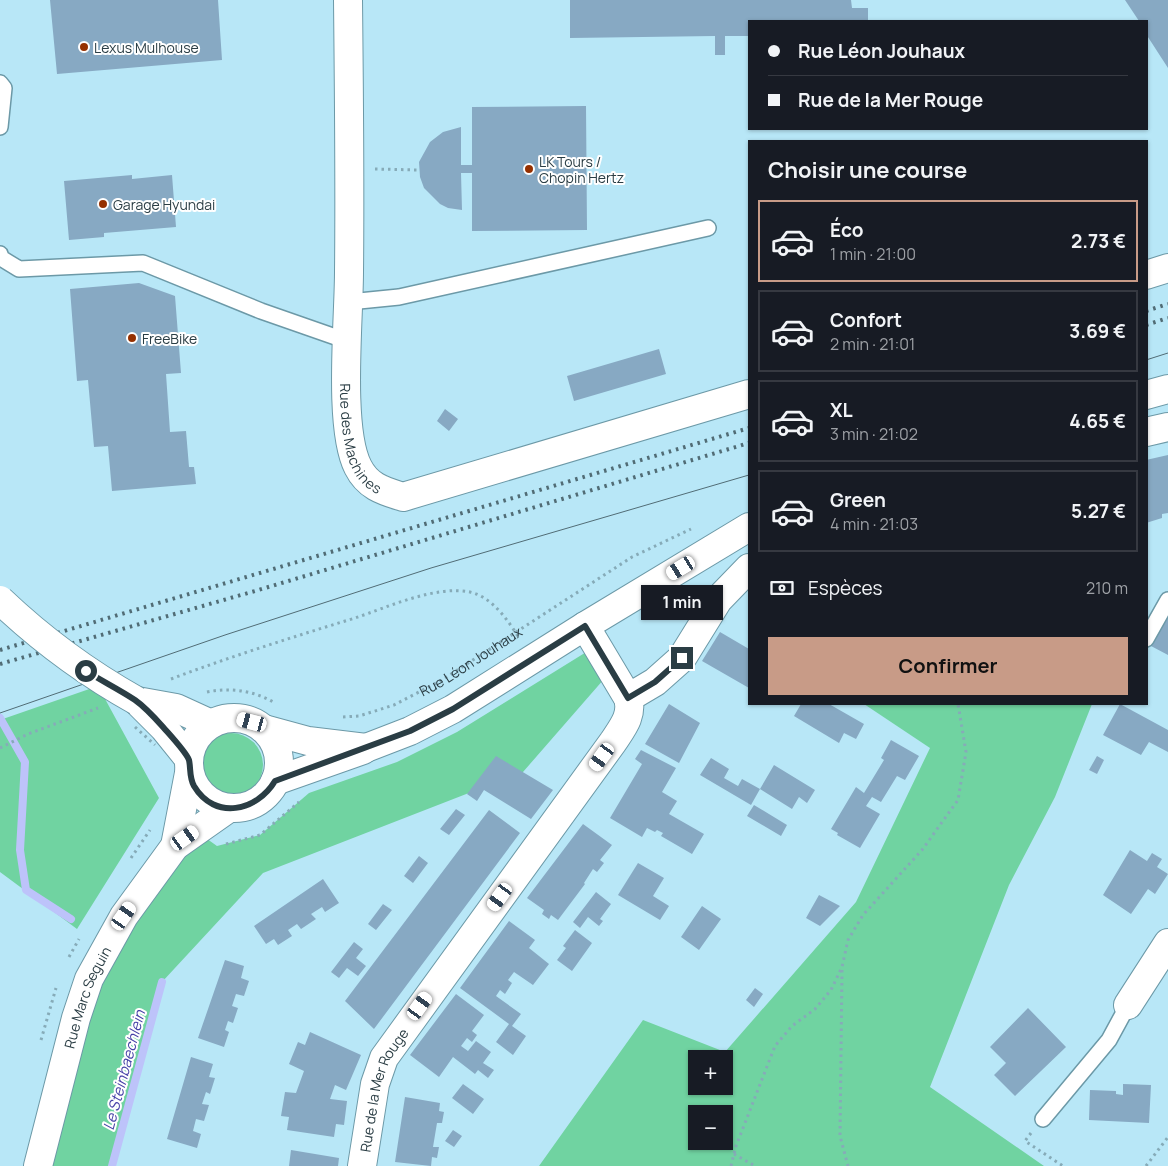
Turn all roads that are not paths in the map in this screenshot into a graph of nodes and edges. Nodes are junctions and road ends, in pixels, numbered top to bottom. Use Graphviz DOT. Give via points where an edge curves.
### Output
graph roads {
  1 [pos="348,0"];
  2 [pos="0,83"];
  3 [pos="0,127"];
  4 [pos="708,228"];
  5 [pos="0,254"];
  6 [pos="1168,268"];
  7 [pos="1148,274"];
  8 [pos="349,302"];
  9 [pos="347,341"];
  10 [pos="1168,389"];
  11 [pos="748,394"];
  12 [pos="1148,394"];
  13 [pos="1168,427"];
  14 [pos="1148,432"];
  15 [pos="748,528"];
  16 [pos="748,569"];
  17 [pos="0,600"];
  18 [pos="1168,600"];
  19 [pos="585,626"];
  20 [pos="1148,635"];
  21 [pos="628,698"];
  22 [pos="211,724"];
  23 [pos="165,727"];
  24 [pos="264,729"];
  25 [pos="366,748"];
  26 [pos="189,766"];
  27 [pos="275,781"];
  28 [pos="229,808"];
  29 [pos="175,846"];
  30 [pos="1168,943"];
  31 [pos="1128,1005"];
  32 [pos="1043,1119"];
  33 [pos="38,1166"];
  34 [pos="362,1166"];
  1 -- 8 [label="street, Rue des Machines"];
  2 -- 3 [label="lane" via="4,88"];
  4 -- 8 [label="lane" via="399,297"];
  5 -- 9 [label="lane" via="18,269 143,263 261,311"];
  6 -- 7 [label="street"];
  8 -- 9 [label="street, Rue des Machines"];
  9 -- 11 [label="street, Rue des Machines" via="348,428 358,467 372,486 403,498"];
  10 -- 12 [label="street"];
  13 -- 14 [label="street"];
  15 -- 19 [label="street"];
  16 -- 21 [label="street" via="718,600 682,658 655,682"];
  17 -- 23 [label="street, bridge" via="34,632 75,663 137,701"];
  18 -- 20 [label="lane"];
  19 -- 21 [label="street"];
  19 -- 25 [label="street" via="453,709"];
  21 -- 34 [label="street, Rue de la Mer Rouge" via="629,715 614,742 384,1058 375,1084"];
  22 -- 23 [label="street"];
  22 -- 24 [label="street" via="238,718"];
  22 -- 26 [label="street" via="192,745"];
  23 -- 26 [label="street"];
  24 -- 25 [label="street" via="308,741"];
  24 -- 27 [label="street" via="278,753 279,768"];
  25 -- 27 [label="street"];
  26 -- 28 [label="street" via="194,786 204,797"];
  26 -- 29 [label="street, Rue Marc Seguin"];
  27 -- 28 [label="street" via="268,793 256,802"];
  28 -- 29 [label="street, Rue Marc Seguin"];
  29 -- 33 [label="street, Rue Marc Seguin" via="124,916 90,978 76,1018"];
  30 -- 31 [label="street"];
  31 -- 32 [label="lane" via="1109,1040"];
}
